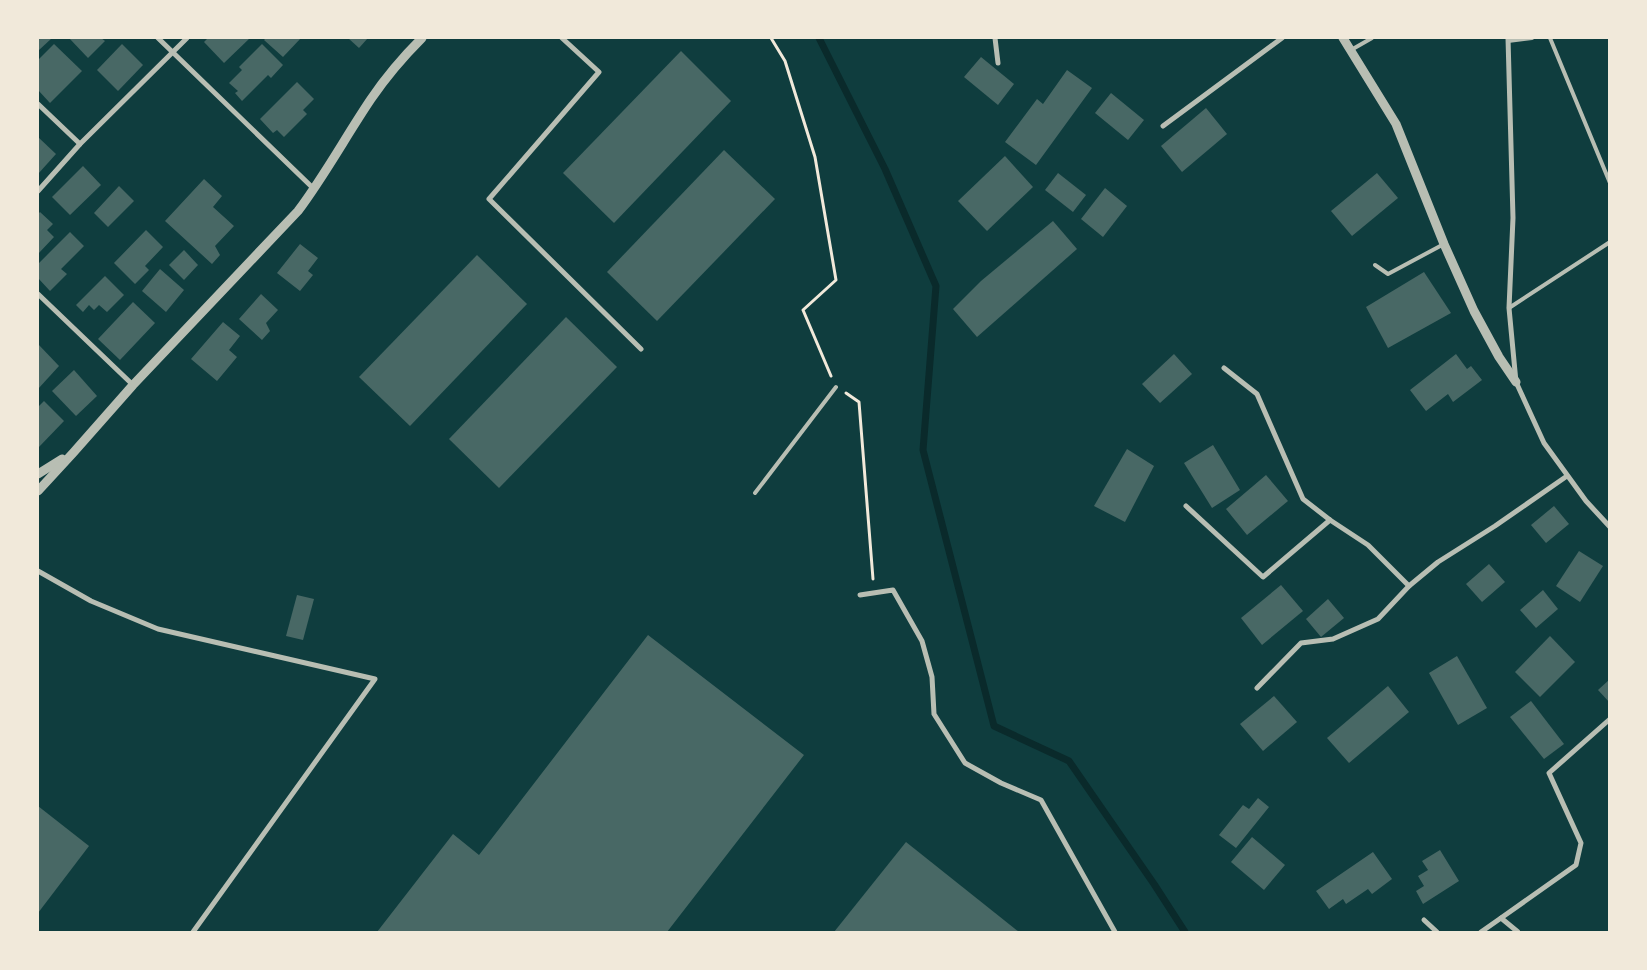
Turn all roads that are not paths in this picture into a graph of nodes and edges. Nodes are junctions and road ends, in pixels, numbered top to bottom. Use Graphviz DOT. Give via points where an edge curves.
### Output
graph roads {
  1 [pos="158,38"];
  2 [pos="187,38"];
  3 [pos="422,38"];
  4 [pos="562,38"];
  5 [pos="995,38"];
  6 [pos="1282,38"];
  7 [pos="1343,38"];
  8 [pos="1372,38"];
  9 [pos="1532,38"];
  10 [pos="1550,38"];
  11 [pos="1508,39"];
  12 [pos="1352,50"];
  13 [pos="173,53"];
  14 [pos="998,63"];
  15 [pos="38,104"];
  16 [pos="1163,126"];
  17 [pos="80,144"];
  18 [pos="1610,183"];
  19 [pos="314,189"];
  20 [pos="38,191"];
  21 [pos="1610,242"];
  22 [pos="1444,244"];
  23 [pos="1376,265"];
  24 [pos="38,294"];
  25 [pos="1509,308"];
  26 [pos="641,349"];
  27 [pos="1224,368"];
  28 [pos="1516,382"];
  29 [pos="133,385"];
  30 [pos="836,387"];
  31 [pos="73,453"];
  32 [pos="38,474"];
  33 [pos="1567,476"];
  34 [pos="38,491"];
  35 [pos="755,493"];
  36 [pos="1186,506"];
  37 [pos="1330,520"];
  38 [pos="1610,527"];
  39 [pos="38,571"];
  40 [pos="1409,586"];
  41 [pos="860,595"];
  42 [pos="1257,688"];
  43 [pos="1610,719"];
  44 [pos="1501,918"];
  45 [pos="1424,920"];
  46 [pos="193,932"];
  47 [pos="1115,932"];
  48 [pos="1437,932"];
  49 [pos="1481,932"];
  50 [pos="1518,932"];
  1 -- 13 [label="street"];
  2 -- 13 [label="street"];
  3 -- 19 [label="street" via="400,60 371,99"];
  4 -- 26 [label="street" via="599,72 488,199"];
  5 -- 14 [label="street"];
  6 -- 16 [label="street"];
  7 -- 12 [label="street"];
  8 -- 12 [label="lane"];
  9 -- 11 [label="lane"];
  10 -- 18 [label="lane"];
  11 -- 25 [label="street" via="1513,218"];
  12 -- 22 [label="street" via="1396,124"];
  13 -- 17 [label="street"];
  13 -- 19 [label="street"];
  15 -- 17 [label="street"];
  17 -- 20 [label="street"];
  19 -- 29 [label="street" via="298,211"];
  21 -- 25 [label="lane"];
  22 -- 23 [label="lane" via="1388,274"];
  22 -- 28 [label="street" via="1474,310"];
  24 -- 29 [label="street"];
  25 -- 28 [label="street"];
  27 -- 37 [label="street" via="1256,394 1304,499"];
  28 -- 33 [label="street" via="1544,443"];
  29 -- 31 [label="street"];
  30 -- 35 [label="lane"];
  31 -- 32 [label="street"];
  31 -- 34 [label="street"];
  33 -- 38 [label="street"];
  33 -- 40 [label="street" via="1438,562"];
  36 -- 37 [label="street" via="1262,577"];
  37 -- 40 [label="street" via="1368,544"];
  39 -- 46 [label="street" via="91,602 158,629 375,679"];
  40 -- 42 [label="street" via="1378,619 1333,639 1301,643"];
  41 -- 47 [label="street" via="893,590 922,641 932,677 934,714 965,763 1001,784 1041,800"];
  43 -- 44 [label="street" via="1549,773 1581,843 1576,865"];
  44 -- 49 [label="street"];
  44 -- 50 [label="street"];
  45 -- 48 [label="street"];
}
